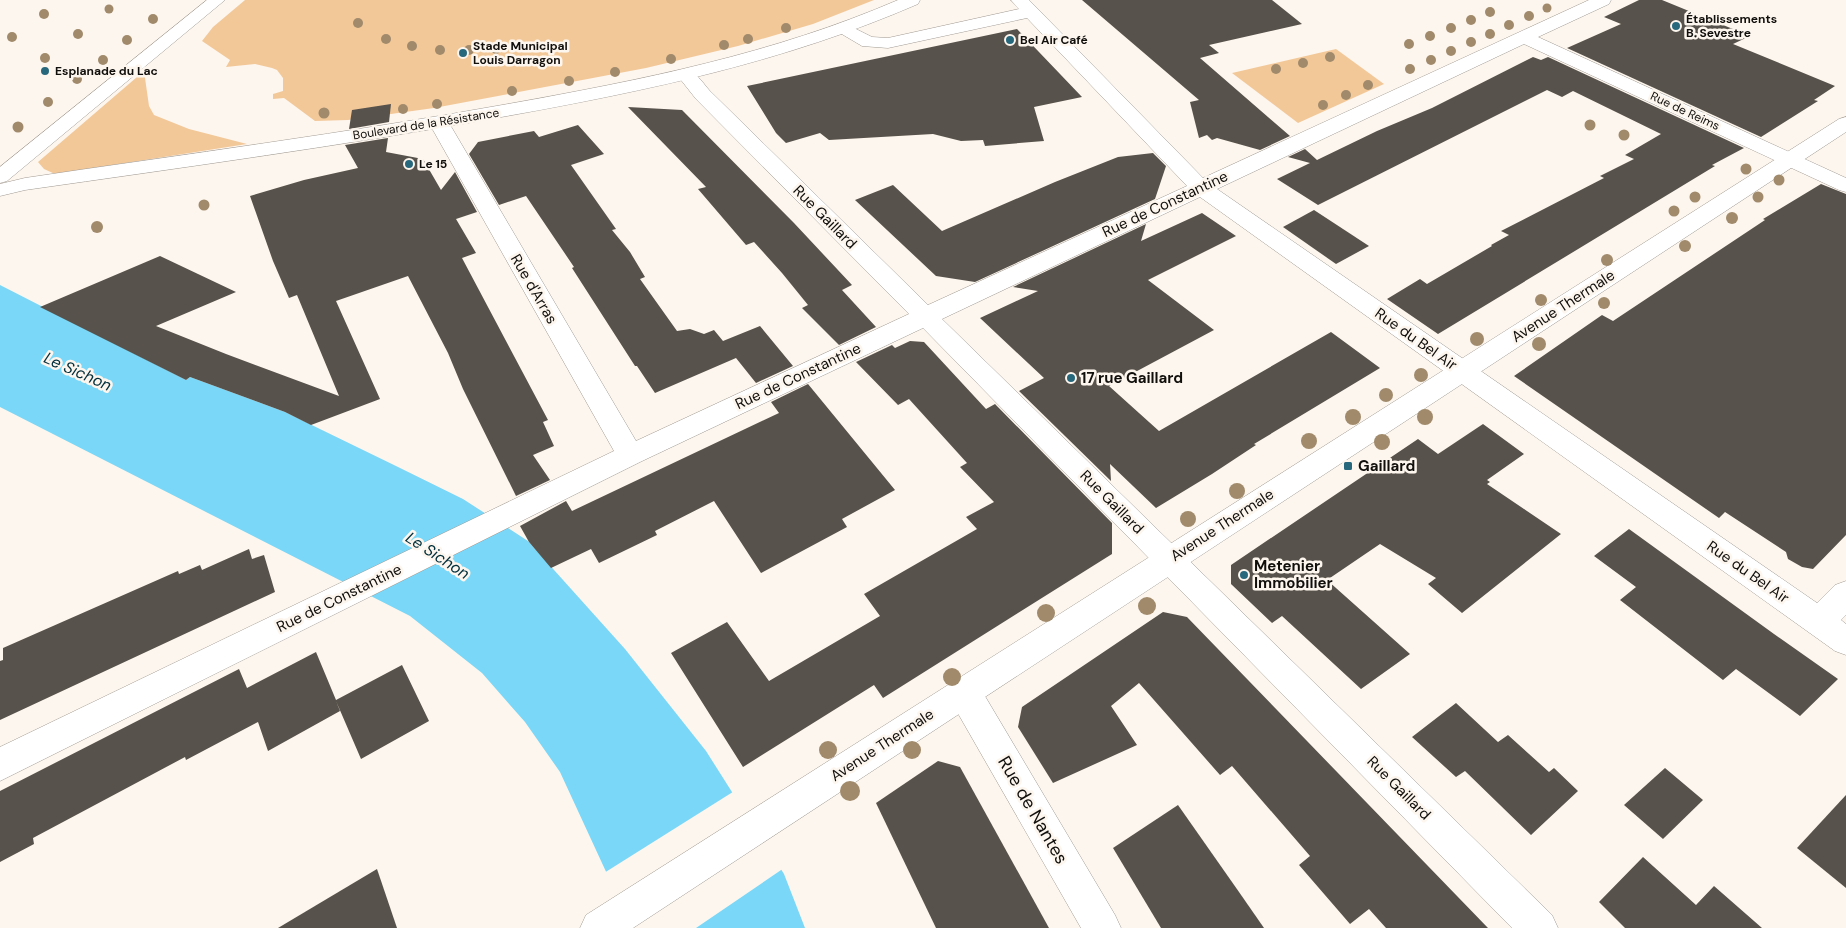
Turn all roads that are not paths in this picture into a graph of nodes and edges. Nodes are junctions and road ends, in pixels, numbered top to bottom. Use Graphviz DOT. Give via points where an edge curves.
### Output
graph roads {
  1 [pos="217,0"];
  2 [pos="912,0"];
  3 [pos="1603,0"];
  4 [pos="1025,6"];
  5 [pos="846,29"];
  6 [pos="1523,37"];
  7 [pos="686,75"];
  8 [pos="439,123"];
  9 [pos="1846,123"];
  10 [pos="1789,160"];
  11 [pos="0,177"];
  12 [pos="1846,186"];
  13 [pos="1200,187"];
  14 [pos="0,190"];
  15 [pos="924,317"];
  16 [pos="1462,371"];
  17 [pos="630,455"];
  18 [pos="1170,559"];
  19 [pos="1846,594"];
  20 [pos="1818,622"];
  21 [pos="1846,641"];
  22 [pos="964,692"];
  23 [pos="0,765"];
  24 [pos="598,928"];
  25 [pos="1102,928"];
  26 [pos="1539,928"];
  1 -- 11 [label="street"];
  2 -- 5 [label="street, Boulevard de la Résistance"];
  3 -- 6 [label="street, Rue de Constantine"];
  4 -- 5 [label="street" via="888,43 868,42"];
  4 -- 13 [label="street, Rue du Bel Air"];
  5 -- 7 [label="street, Boulevard de la Résistance"];
  6 -- 10 [label="street, Rue de Reims"];
  6 -- 13 [label="street, Rue de Constantine"];
  7 -- 8 [label="street, Boulevard de la Résistance"];
  7 -- 15 [label="street, Rue Gaillard"];
  8 -- 14 [label="street, Boulevard de la Résistance"];
  8 -- 17 [label="street, Rue d'Arras"];
  9 -- 10 [label="street, Avenue Thermale"];
  10 -- 12 [label="street, Rue de Reims"];
  10 -- 16 [label="street, Avenue Thermale"];
  13 -- 15 [label="street, Rue de Constantine"];
  13 -- 16 [label="street, Rue du Bel Air"];
  15 -- 17 [label="street, Rue de Constantine"];
  15 -- 18 [label="street, Rue Gaillard"];
  16 -- 18 [label="street, Avenue Thermale"];
  16 -- 20 [label="street, Rue du Bel Air"];
  17 -- 23 [label="street, Rue de Constantine"];
  18 -- 22 [label="street, Avenue Thermale"];
  18 -- 26 [label="street, Rue Gaillard"];
  19 -- 20 [label="street"];
  20 -- 21 [label="street, Rue du Bel Air"];
  22 -- 24 [label="street, Avenue Thermale"];
  22 -- 25 [label="street, Rue de Nantes"];
}
